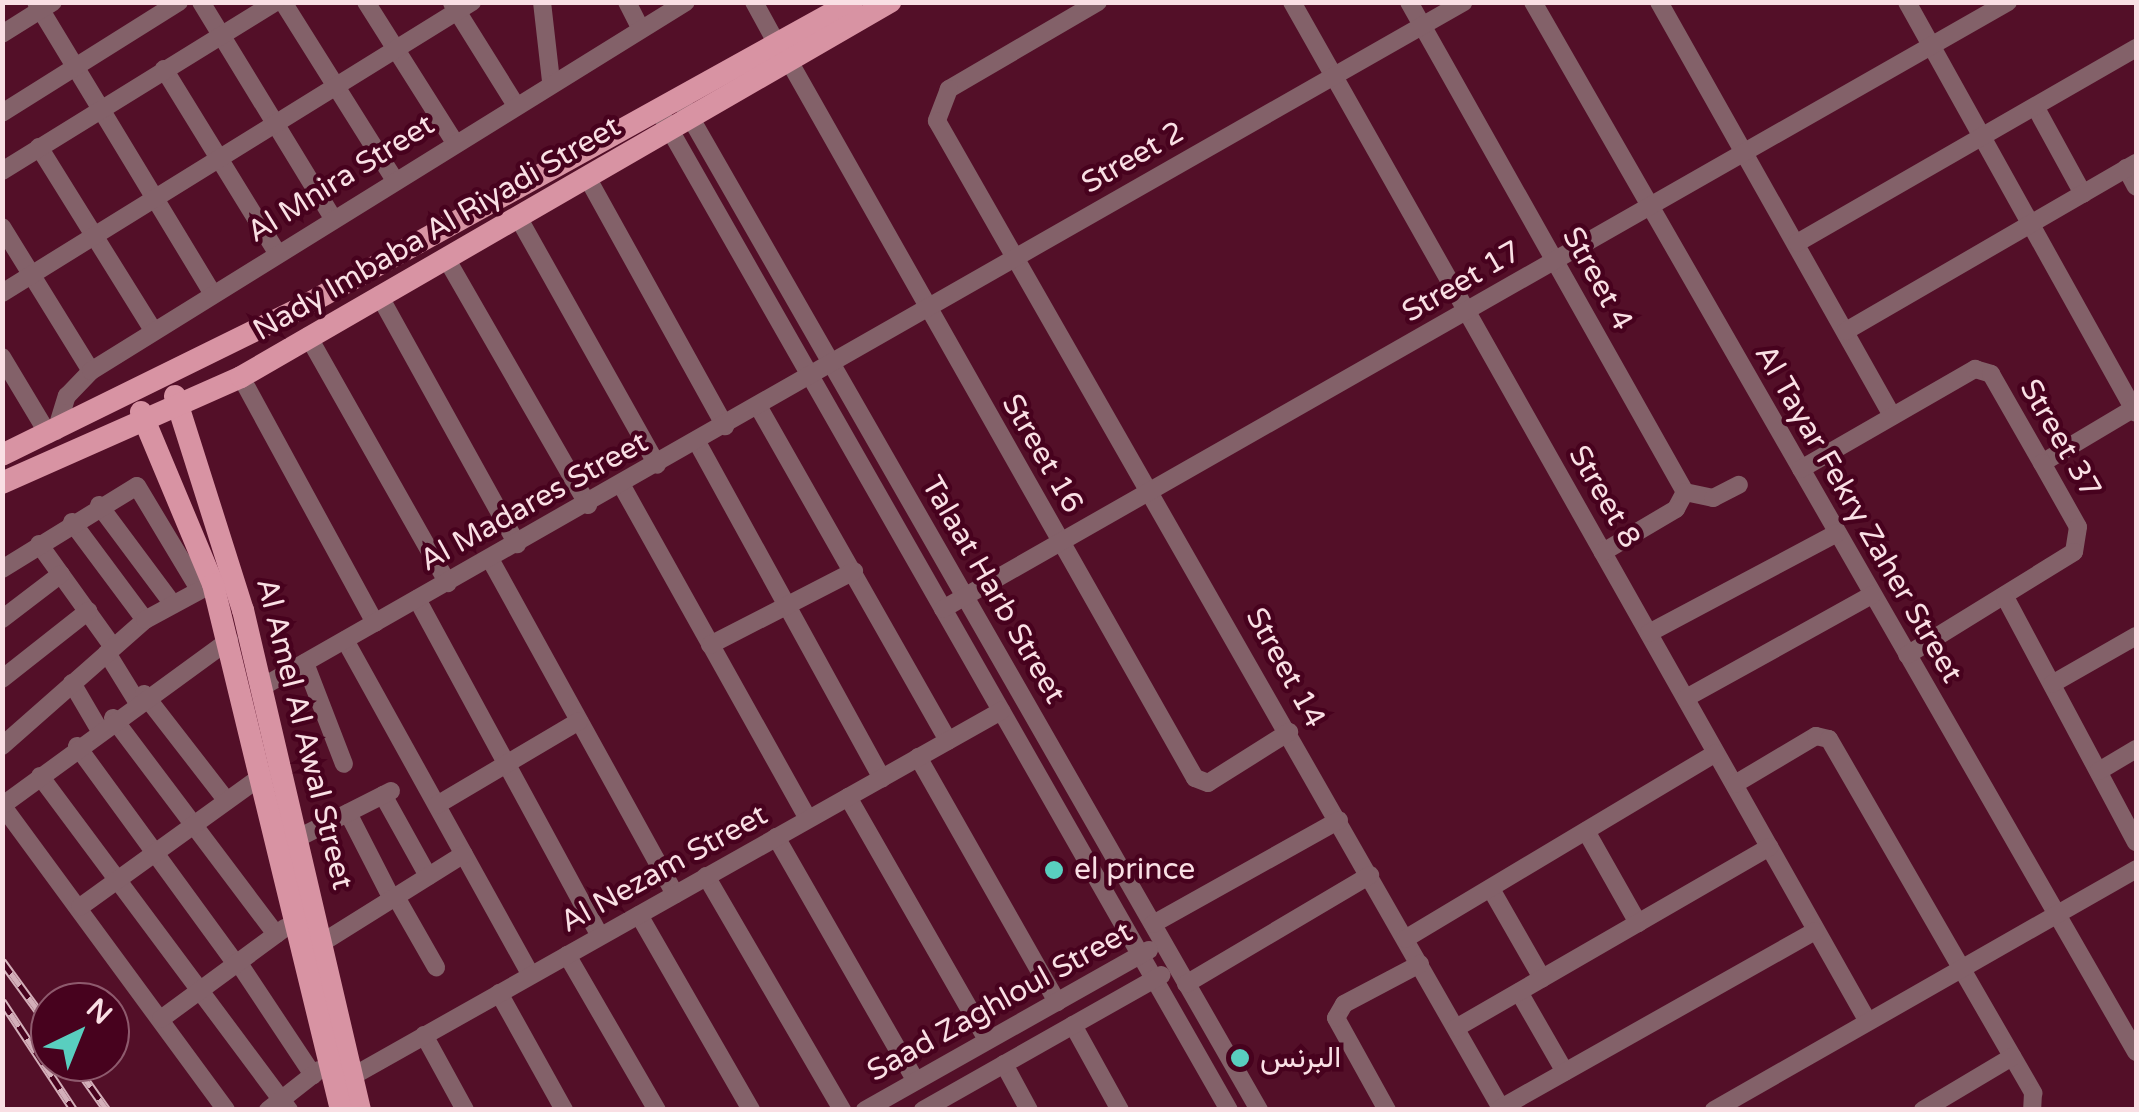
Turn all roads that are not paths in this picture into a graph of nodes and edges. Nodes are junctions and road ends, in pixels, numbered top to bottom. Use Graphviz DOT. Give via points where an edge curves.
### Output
graph roads {
  1 [pos="178,2"];
  2 [pos="202,2"];
  3 [pos="280,2"];
  4 [pos="366,2"];
  5 [pos="542,2"];
  6 [pos="627,2"];
  7 [pos="686,2"];
  8 [pos="754,2"];
  9 [pos="852,2"];
  10 [pos="890,2"];
  11 [pos="1292,2"];
  12 [pos="1409,2"];
  13 [pos="1464,2"];
  14 [pos="1533,2"];
  15 [pos="1659,2"];
  16 [pos="1907,2"];
  17 [pos="2008,2"];
  18 [pos="1091,4"];
  19 [pos="44,5"];
  20 [pos="461,5"];
  21 [pos="1422,26"];
  22 [pos="641,28"];
  23 [pos="2,34"];
  24 [pos="221,36"];
  25 [pos="1930,46"];
  26 [pos="2136,48"];
  27 [pos="396,50"];
  28 [pos="783,52"];
  29 [pos="73,69"];
  30 [pos="164,70"];
  31 [pos="1334,75"];
  32 [pos="551,81"];
  33 [pos="336,87"];
  34 [pos="515,104"];
  35 [pos="2036,108"];
  36 [pos="97,110"];
  37 [pos="2,114"];
  38 [pos="674,114"];
  39 [pos="276,124"];
  40 [pos="1982,140"];
  41 [pos="454,141"];
  42 [pos="39,148"];
  43 [pos="1745,153"];
  44 [pos="219,159"];
  45 [pos="2131,165"];
  46 [pos="2,171"];
  47 [pos="587,177"];
  48 [pos="394,179"];
  49 [pos="2136,186"];
  50 [pos="2082,194"];
  51 [pos="153,200"];
  52 [pos="1652,206"];
  53 [pos="332,217"];
  54 [pos="518,217"];
  55 [pos="2029,225"];
  56 [pos="2,226"];
  57 [pos="95,236"];
  58 [pos="1797,243"];
  59 [pos="276,251"];
  60 [pos="1018,255"];
  61 [pos="446,258"];
  62 [pos="1555,260"];
  63 [pos="32,275"];
  64 [pos="212,292"];
  65 [pos="2,293"];
  66 [pos="380,295"];
  67 [pos="926,306"];
  68 [pos="1467,312"];
  69 [pos="154,330"];
  70 [pos="1846,331"];
  71 [pos="308,336"];
  72 [pos="2,357"];
  73 [pos="831,363"];
  74 [pos="91,371"];
  75 [pos="241,376"];
  76 [pos="810,376"];
  77 [pos="168,378"];
  78 [pos="134,395"];
  79 [pos="758,406"];
  80 [pos="180,407"];
  81 [pos="2136,409"];
  82 [pos="1892,416"];
  83 [pos="146,423"];
  84 [pos="725,426"];
  85 [pos="52,432"];
  86 [pos="697,442"];
  87 [pos="2,456"];
  88 [pos="2042,463"];
  89 [pos="657,465"];
  90 [pos="1801,468"];
  91 [pos="2,483"];
  92 [pos="1739,485"];
  93 [pos="622,486"];
  94 [pos="1154,492"];
  95 [pos="1685,492"];
  96 [pos="588,505"];
  97 [pos="99,506"];
  98 [pos="72,522"];
  99 [pos="1838,533"];
  100 [pos="39,544"];
  101 [pos="517,544"];
  102 [pos="1062,544"];
  103 [pos="1603,552"];
  104 [pos="490,559"];
  105 [pos="2,568"];
  106 [pos="854,571"];
  107 [pos="60,574"];
  108 [pos="448,582"];
  109 [pos="206,587"];
  110 [pos="1872,595"];
  111 [pos="966,596"];
  112 [pos="2005,597"];
  113 [pos="417,599"];
  114 [pos="172,602"];
  115 [pos="787,606"];
  116 [pos="943,609"];
  117 [pos="88,611"];
  118 [pos="2,619"];
  119 [pos="146,620"];
  120 [pos="375,622"];
  121 [pos="1649,632"];
  122 [pos="2136,636"];
  123 [pos="229,640"];
  124 [pos="346,640"];
  125 [pos="710,645"];
  126 [pos="110,650"];
  127 [pos="1907,655"];
  128 [pos="305,663"];
  129 [pos="2,679"];
  130 [pos="72,683"];
  131 [pos="2052,684"];
  132 [pos="262,687"];
  133 [pos="140,697"];
  134 [pos="1686,698"];
  135 [pos="1002,711"];
  136 [pos="579,722"];
  137 [pos="106,723"];
  138 [pos="1289,732"];
  139 [pos="6,734"];
  140 [pos="948,741"];
  141 [pos="77,746"];
  142 [pos="2136,750"];
  143 [pos="1716,752"];
  144 [pos="918,757"];
  145 [pos="344,764"];
  146 [pos="507,764"];
  147 [pos="2100,770"];
  148 [pos="263,775"];
  149 [pos="40,776"];
  150 [pos="882,778"];
  151 [pos="1735,784"];
  152 [pos="848,797"];
  153 [pos="228,800"];
  154 [pos="3,805"];
  155 [pos="437,805"];
  156 [pos="348,812"];
  157 [pos="808,819"];
  158 [pos="1339,820"];
  159 [pos="194,825"];
  160 [pos="1586,831"];
  161 [pos="300,837"];
  162 [pos="776,837"];
  163 [pos="2136,842"];
  164 [pos="1770,847"];
  165 [pos="157,851"];
  166 [pos="464,854"];
  167 [pos="2136,869"];
  168 [pos="1370,875"];
  169 [pos="428,876"];
  170 [pos="706,876"];
  171 [pos="120,878"];
  172 [pos="1491,889"];
  173 [pos="675,894"];
  174 [pos="394,898"];
  175 [pos="80,907"];
  176 [pos="639,914"];
  177 [pos="2055,914"];
  178 [pos="298,918"];
  179 [pos="1638,923"];
  180 [pos="1152,924"];
  181 [pos="1815,931"];
  182 [pos="276,934"];
  183 [pos="600,936"];
  184 [pos="1406,939"];
  185 [pos="1162,942"];
  186 [pos="316,946"];
  187 [pos="1141,954"];
  188 [pos="567,955"];
  189 [pos="237,963"];
  190 [pos="1420,964"];
  191 [pos="1177,966"];
  192 [pos="1959,966"];
  193 [pos="436,967"];
  194 [pos="531,975"];
  195 [pos="1542,978"];
  196 [pos="1155,979"];
  197 [pos="1186,984"];
  198 [pos="201,990"];
  199 [pos="1519,992"];
  200 [pos="499,994"];
  201 [pos="1057,1002"];
  202 [pos="161,1020"];
  203 [pos="1867,1020"];
  204 [pos="1073,1025"];
  205 [pos="1456,1028"];
  206 [pos="424,1036"];
  207 [pos="987,1040"];
  208 [pos="2136,1052"];
  209 [pos="2012,1057"];
  210 [pos="1004,1064"];
  211 [pos="322,1068"];
  212 [pos="1565,1072"];
  213 [pos="353,1076"];
  214 [pos="916,1081"];
  215 [pos="280,1106"];
  216 [pos="931,1107"];
  217 [pos="1722,1108"];
  218 [pos="1502,1109"];
  219 [pos="226,1110"];
  220 [pos="341,1110"];
  221 [pos="360,1110"];
  222 [pos="465,1110"];
  223 [pos="564,1110"];
  224 [pos="657,1110"];
  225 [pos="751,1110"];
  226 [pos="842,1110"];
  227 [pos="865,1110"];
  228 [pos="1029,1110"];
  229 [pos="1120,1110"];
  230 [pos="1229,1110"];
  231 [pos="1259,1110"];
  232 [pos="1386,1110"];
  233 [pos="1922,1110"];
  234 [pos="2032,1110"];
  1 -- 29 [label="street"];
  2 -- 24 [label="street"];
  3 -- 24 [label="street"];
  3 -- 33 [label="street"];
  4 -- 27 [label="street"];
  5 -- 32 [label="street"];
  6 -- 22 [label="street"];
  7 -- 22 [label="street, Al Mnira Street"];
  8 -- 28 [label="street, Street 16"];
  9 -- 28 [label="main road, Nady Imbaba Al Riyadi Street"];
  10 -- 28 [label="main road, Nady Imbaba Al Riyadi Street"];
  11 -- 31 [label="street, Street 8"];
  12 -- 21 [label="street, Street 4"];
  13 -- 21 [label="street, Street 2"];
  14 -- 52 [label="street, Al Tayar Fekry Zaher Street"];
  15 -- 43 [label="street"];
  16 -- 25 [label="street"];
  17 -- 25 [label="street, Street 17"];
  18 -- 60 [label="street" via="938,103 937,121"];
  19 -- 23 [label="street"];
  19 -- 29 [label="street"];
  20 -- 27 [label="street"];
  20 -- 34 [label="street"];
  21 -- 31 [label="street, Street 2"];
  21 -- 62 [label="street, Street 4"];
  22 -- 32 [label="street, Al Mnira Street"];
  24 -- 30 [label="street"];
  24 -- 39 [label="street"];
  25 -- 40 [label="street"];
  25 -- 43 [label="street, Street 17"];
  26 -- 35 [label="street"];
  27 -- 33 [label="street"];
  27 -- 41 [label="street"];
  28 -- 38 [label="main road, Nady Imbaba Al Riyadi Street"];
  28 -- 67 [label="street, Street 16"];
  29 -- 36 [label="street"];
  29 -- 37 [label="street"];
  30 -- 36 [label="street"];
  30 -- 44 [label="street"];
  31 -- 60 [label="street, Street 2"];
  31 -- 68 [label="street, Street 8"];
  32 -- 34 [label="street, Al Mnira Street"];
  33 -- 39 [label="street"];
  33 -- 48 [label="street"];
  34 -- 41 [label="street, Al Mnira Street"];
  35 -- 40 [label="street"];
  35 -- 50 [label="street"];
  36 -- 42 [label="street"];
  36 -- 51 [label="street"];
  38 -- 47 [label="main road, Nady Imbaba Al Riyadi Street"];
  38 -- 73 [label="street, Talaat Harb Street"];
  38 -- 76 [label="street, Talaat Harb Street"];
  38 -- 77 [label="main road, Nady Imbaba Al Riyadi Street"];
  39 -- 44 [label="street"];
  39 -- 53 [label="street"];
  40 -- 55 [label="street"];
  40 -- 58 [label="street"];
  41 -- 48 [label="street, Al Mnira Street"];
  42 -- 46 [label="street"];
  42 -- 57 [label="street"];
  43 -- 52 [label="street, Street 17"];
  43 -- 58 [label="street"];
  44 -- 51 [label="street"];
  44 -- 59 [label="street"];
  45 -- 49 [label="street"];
  45 -- 50 [label="street"];
  47 -- 54 [label="main road, Nady Imbaba Al Riyadi Street"];
  47 -- 84 [label="street"];
  48 -- 53 [label="street, Al Mnira Street"];
  50 -- 55 [label="street"];
  51 -- 57 [label="street"];
  51 -- 64 [label="street"];
  52 -- 62 [label="street, Street 17"];
  52 -- 90 [label="street, Al Tayar Fekry Zaher Street"];
  53 -- 59 [label="street, Al Mnira Street"];
  54 -- 61 [label="main road, Nady Imbaba Al Riyadi Street"];
  54 -- 89 [label="street"];
  55 -- 70 [label="street"];
  55 -- 81 [label="street"];
  56 -- 63 [label="street"];
  57 -- 63 [label="street"];
  57 -- 69 [label="street"];
  58 -- 70 [label="street"];
  59 -- 64 [label="street, Al Mnira Street"];
  60 -- 67 [label="street, Street 2"];
  60 -- 94 [label="street, Street 14"];
  61 -- 66 [label="main road, Nady Imbaba Al Riyadi Street"];
  61 -- 96 [label="street"];
  62 -- 68 [label="street, Street 17"];
  62 -- 95 [label="street, Street 4"];
  63 -- 65 [label="street"];
  63 -- 74 [label="street"];
  64 -- 69 [label="street, Al Mnira Street"];
  66 -- 71 [label="main road, Nady Imbaba Al Riyadi Street"];
  66 -- 101 [label="street"];
  67 -- 73 [label="street, Street 2"];
  67 -- 102 [label="street, Street 16"];
  68 -- 94 [label="street, Street 17"];
  68 -- 103 [label="street, Street 8"];
  69 -- 74 [label="street, Al Mnira Street"];
  70 -- 82 [label="street"];
  71 -- 75 [label="main road, Nady Imbaba Al Riyadi Street"];
  71 -- 108 [label="street"];
  72 -- 85 [label="street"];
  73 -- 76 [label="street, Al Madares Street"];
  73 -- 111 [label="street, Talaat Harb Street"];
  74 -- 85 [label="street, Al Mnira Street" via="67,396"];
  75 -- 80 [label="main road, Nady Imbaba Al Riyadi Street"];
  75 -- 120 [label="street"];
  76 -- 79 [label="street, Al Madares Street"];
  76 -- 116 [label="street, Talaat Harb Street"];
  77 -- 78 [label="main road, Nady Imbaba Al Riyadi Street"];
  77 -- 80 [label="main road, Al Amel Al Awal Street"];
  78 -- 83 [label="main road, Al Amel Al Awal Street"];
  78 -- 85 [label="main road, Nady Imbaba Al Riyadi Street"];
  79 -- 84 [label="street, Al Madares Street"];
  79 -- 106 [label="street"];
  80 -- 83 [label="main road, Nady Imbaba Al Riyadi Street"];
  80 -- 132 [label="main road, Al Amel Al Awal Street"];
  81 -- 88 [label="street"];
  82 -- 88 [label="street, Street 37" via="1983,369"];
  82 -- 90 [label="street, Street 37"];
  83 -- 91 [label="main road, Nady Imbaba Al Riyadi Street"];
  83 -- 109 [label="main road, Al Amel Al Awal Street"];
  84 -- 86 [label="street, Al Madares Street"];
  85 -- 87 [label="main road, Nady Imbaba Al Riyadi Street"];
  86 -- 89 [label="street, Al Madares Street"];
  86 -- 115 [label="street"];
  88 -- 112 [label="street, Street 37" via="2078,544"];
  89 -- 93 [label="street, Al Madares Street"];
  90 -- 99 [label="street, Al Tayar Fekry Zaher Street"];
  92 -- 95 [label="street" via="1713,498"];
  93 -- 96 [label="street, Al Madares Street"];
  93 -- 125 [label="street"];
  94 -- 102 [label="street, Street 17"];
  94 -- 138 [label="street, Street 14"];
  95 -- 103 [label="street" via="1676,509"];
  96 -- 101 [label="street, Al Madares Street"];
  97 -- 98 [label="street"];
  97 -- 109 [label="street" via="128,486 144,490"];
  97 -- 114 [label="street"];
  98 -- 100 [label="street"];
  98 -- 119 [label="street"];
  99 -- 110 [label="street, Al Tayar Fekry Zaher Street"];
  99 -- 121 [label="street"];
  100 -- 105 [label="street"];
  100 -- 107 [label="street"];
  101 -- 104 [label="street, Al Madares Street"];
  102 -- 111 [label="street, Street 17"];
  102 -- 138 [label="street, Street 16" via="1198,781"];
  103 -- 121 [label="street, Street 8"];
  104 -- 108 [label="street, Al Madares Street"];
  104 -- 136 [label="street"];
  106 -- 115 [label="street"];
  106 -- 140 [label="street"];
  107 -- 117 [label="street"];
  107 -- 118 [label="street"];
  108 -- 113 [label="street, Al Madares Street"];
  109 -- 114 [label="street"];
  109 -- 123 [label="main road, Al Amel Al Awal Street"];
  110 -- 127 [label="street, Al Tayar Fekry Zaher Street"];
  110 -- 134 [label="street"];
  111 -- 116 [label="street, Street 17"];
  111 -- 180 [label="street, Talaat Harb Street"];
  112 -- 127 [label="street, Street 37"];
  112 -- 131 [label="street"];
  113 -- 120 [label="street, Al Madares Street"];
  113 -- 146 [label="street"];
  114 -- 119 [label="street"];
  115 -- 125 [label="street"];
  115 -- 150 [label="street"];
  116 -- 135 [label="street, Talaat Harb Street"];
  117 -- 126 [label="street"];
  117 -- 129 [label="street"];
  119 -- 126 [label="street"];
  120 -- 124 [label="street, Al Madares Street"];
  121 -- 134 [label="street, Street 8"];
  122 -- 131 [label="street"];
  123 -- 133 [label="street"];
  123 -- 148 [label="main road, Al Amel Al Awal Street"];
  124 -- 128 [label="street, Al Madares Street"];
  124 -- 155 [label="street"];
  125 -- 157 [label="street"];
  126 -- 130 [label="street"];
  126 -- 133 [label="street"];
  127 -- 177 [label="street, Al Tayar Fekry Zaher Street"];
  128 -- 132 [label="street, Al Madares Street"];
  128 -- 145 [label="street"];
  130 -- 137 [label="street"];
  130 -- 139 [label="street"];
  131 -- 147 [label="street"];
  132 -- 161 [label="main road, Al Amel Al Awal Street"];
  133 -- 137 [label="street"];
  133 -- 153 [label="street"];
  134 -- 143 [label="street, Street 8"];
  135 -- 140 [label="street, Al Nezam Street"];
  135 -- 187 [label="street, Talaat Harb Street"];
  136 -- 146 [label="street"];
  136 -- 173 [label="street"];
  137 -- 141 [label="street"];
  137 -- 159 [label="street"];
  138 -- 158 [label="street, Street 14"];
  140 -- 144 [label="street, Al Nezam Street"];
  141 -- 149 [label="street"];
  141 -- 165 [label="street"];
  142 -- 147 [label="street"];
  143 -- 151 [label="street, Street 8"];
  143 -- 160 [label="street"];
  144 -- 150 [label="street, Al Nezam Street"];
  144 -- 201 [label="street"];
  146 -- 155 [label="street"];
  146 -- 183 [label="street"];
  147 -- 163 [label="street"];
  148 -- 153 [label="street"];
  148 -- 178 [label="main road, Al Amel Al Awal Street"];
  149 -- 154 [label="street"];
  149 -- 171 [label="street"];
  150 -- 152 [label="street, Al Nezam Street"];
  151 -- 164 [label="street, Street 8"];
  151 -- 192 [label="street" via="1816,736 1829,739"];
  152 -- 157 [label="street, Al Nezam Street"];
  152 -- 207 [label="street"];
  153 -- 159 [label="street"];
  154 -- 175 [label="street"];
  155 -- 166 [label="street"];
  156 -- 161 [label="street"];
  156 -- 169 [label="street" via="387,793"];
  156 -- 174 [label="street"];
  157 -- 162 [label="street, Al Nezam Street"];
  158 -- 168 [label="street, Street 14"];
  158 -- 180 [label="street"];
  159 -- 165 [label="street"];
  159 -- 182 [label="street"];
  160 -- 172 [label="street"];
  160 -- 179 [label="street"];
  161 -- 186 [label="main road, Al Amel Al Awal Street"];
  162 -- 170 [label="street, Al Nezam Street"];
  162 -- 214 [label="street"];
  164 -- 179 [label="street"];
  164 -- 181 [label="street, Street 8"];
  165 -- 171 [label="street"];
  165 -- 189 [label="street"];
  166 -- 169 [label="street"];
  166 -- 194 [label="street"];
  167 -- 177 [label="street"];
  168 -- 184 [label="street, Street 14"];
  168 -- 197 [label="street"];
  169 -- 174 [label="street"];
  170 -- 173 [label="street, Al Nezam Street"];
  170 -- 226 [label="street"];
  171 -- 175 [label="street"];
  171 -- 198 [label="street"];
  172 -- 184 [label="street"];
  172 -- 195 [label="street"];
  173 -- 176 [label="street, Al Nezam Street"];
  174 -- 186 [label="street"];
  174 -- 193 [label="street"];
  175 -- 202 [label="street"];
  176 -- 183 [label="street, Al Nezam Street"];
  176 -- 225 [label="street"];
  177 -- 192 [label="street"];
  177 -- 208 [label="street, Al Tayar Fekry Zaher Street"];
  178 -- 182 [label="street"];
  178 -- 186 [label="main road, Al Amel Al Awal Street"];
  179 -- 195 [label="street"];
  180 -- 185 [label="street, Talaat Harb Street"];
  181 -- 203 [label="street, Street 8"];
  181 -- 212 [label="street"];
  182 -- 189 [label="street"];
  183 -- 188 [label="street, Al Nezam Street"];
  184 -- 190 [label="street, Street 14"];
  185 -- 187 [label="street, Saad Zaghloul Street"];
  185 -- 191 [label="street, Talaat Harb Street"];
  186 -- 211 [label="main road, Al Amel Al Awal Street"];
  186 -- 213 [label="main road, Al Amel Al Awal Street"];
  187 -- 196 [label="street, Talaat Harb Street"];
  187 -- 201 [label="street, Saad Zaghloul Street"];
  188 -- 194 [label="street, Al Nezam Street"];
  188 -- 224 [label="street"];
  189 -- 198 [label="street"];
  189 -- 211 [label="street"];
  190 -- 205 [label="street, Street 14"];
  190 -- 232 [label="street" via="1344,1004 1336,1018"];
  191 -- 196 [label="street, Saad Zaghloul Street"];
  191 -- 197 [label="street, Talaat Harb Street"];
  192 -- 203 [label="street"];
  192 -- 209 [label="street"];
  194 -- 200 [label="street, Al Nezam Street"];
  195 -- 199 [label="street"];
  196 -- 204 [label="street, Saad Zaghloul Street"];
  196 -- 230 [label="street, Talaat Harb Street"];
  197 -- 231 [label="street, Talaat Harb Street"];
  198 -- 202 [label="street"];
  198 -- 215 [label="street"];
  199 -- 205 [label="street"];
  199 -- 212 [label="street"];
  200 -- 206 [label="street, Al Nezam Street"];
  200 -- 223 [label="street"];
  201 -- 207 [label="street, Saad Zaghloul Street"];
  202 -- 219 [label="street"];
  203 -- 217 [label="street"];
  204 -- 210 [label="street, Saad Zaghloul Street"];
  204 -- 229 [label="street"];
  205 -- 218 [label="street, Street 14"];
  206 -- 213 [label="street, Al Nezam Street"];
  206 -- 222 [label="street"];
  207 -- 214 [label="street, Saad Zaghloul Street"];
  209 -- 233 [label="street"];
  209 -- 234 [label="street" via="2033,1093"];
  210 -- 216 [label="street, Saad Zaghloul Street"];
  210 -- 228 [label="street"];
  211 -- 215 [label="street"];
  211 -- 220 [label="main road, Al Amel Al Awal Street"];
  212 -- 218 [label="street"];
  213 -- 221 [label="main road, Al Amel Al Awal Street"];
  214 -- 227 [label="street, Saad Zaghloul Street"];
}
